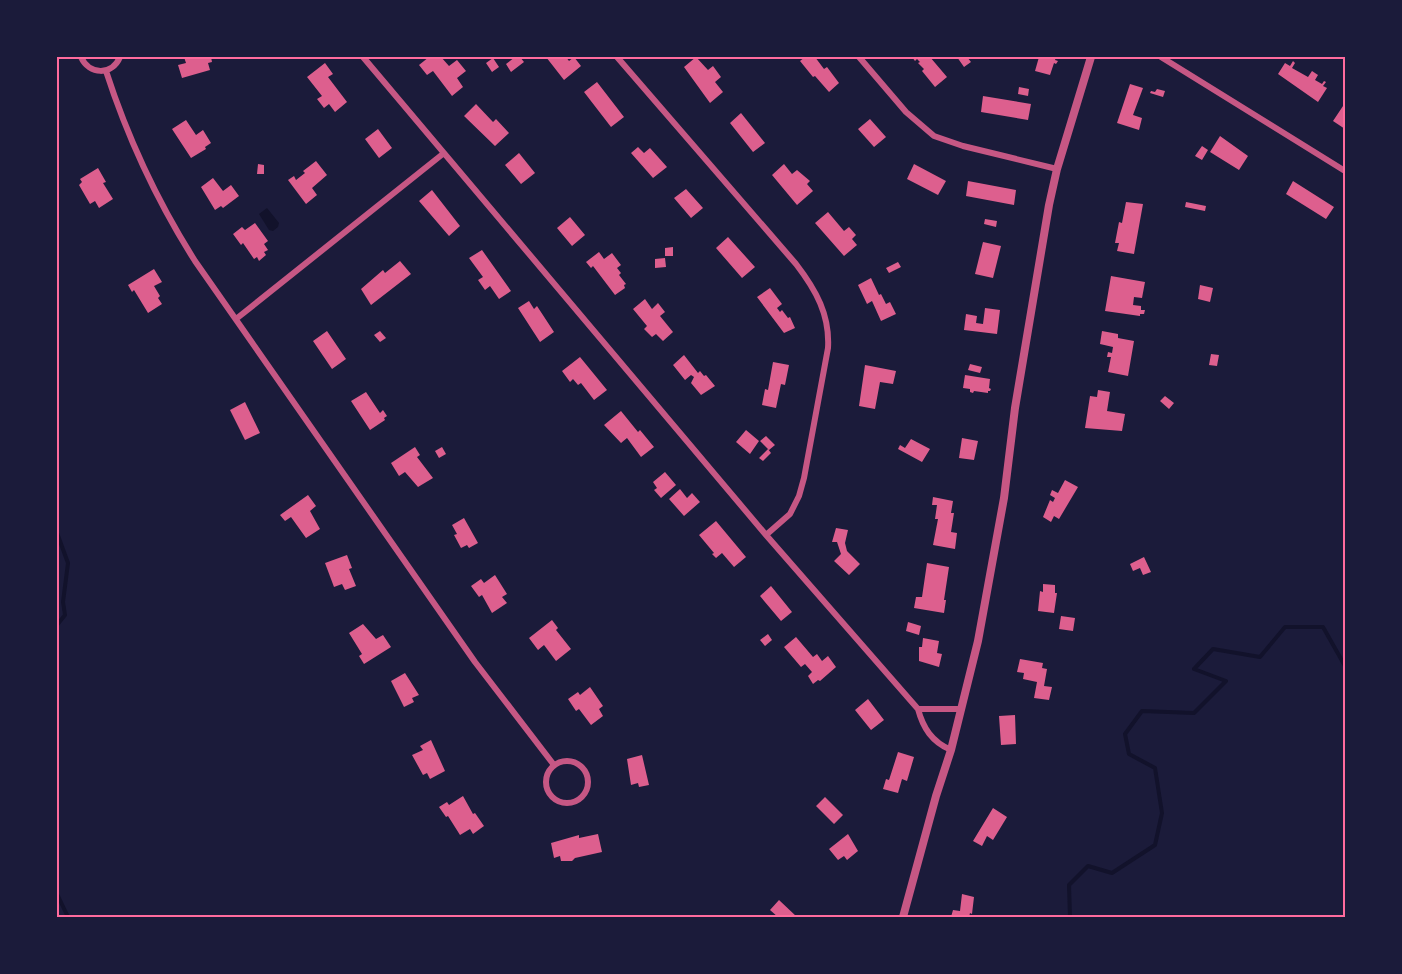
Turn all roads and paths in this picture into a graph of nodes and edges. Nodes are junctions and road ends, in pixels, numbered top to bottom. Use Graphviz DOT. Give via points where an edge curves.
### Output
graph roads {
  1 [pos="81,57"];
  2 [pos="120,57"];
  3 [pos="363,57"];
  4 [pos="617,57"];
  5 [pos="859,57"];
  6 [pos="1091,57"];
  7 [pos="1161,57"];
  8 [pos="106,71"];
  9 [pos="444,153"];
  10 [pos="1057,169"];
  11 [pos="1345,171"];
  12 [pos="236,319"];
  13 [pos="766,535"];
  14 [pos="918,709"];
  15 [pos="960,709"];
  16 [pos="951,750"];
  17 [pos="554,765"];
  18 [pos="903,917"];
  1 -- 8 [label="street" via="91,69"];
  2 -- 8 [label="street"];
  3 -- 9 [label="street"];
  4 -- 13 [label="street" via="789,256 822,306 828,348 802,486 790,514"];
  5 -- 10 [label="street" via="902,108 934,136"];
  6 -- 10 [label="street"];
  7 -- 11 [label="street"];
  8 -- 12 [label="street" via="154,190 190,253"];
  9 -- 12 [label="street"];
  9 -- 13 [label="street"];
  10 -- 15 [label="street" via="1015,408 1004,498 978,641"];
  12 -- 17 [label="street" via="475,662"];
  13 -- 14 [label="street"];
  14 -- 15 [label="street"];
  14 -- 16 [label="street" via="922,724 934,740"];
  15 -- 16 [label="street"];
  16 -- 18 [label="street"];
  17 -- 17 [label="street" via="546,778 550,794 564,802 580,798 587,784 583,769 570,761"];
}
